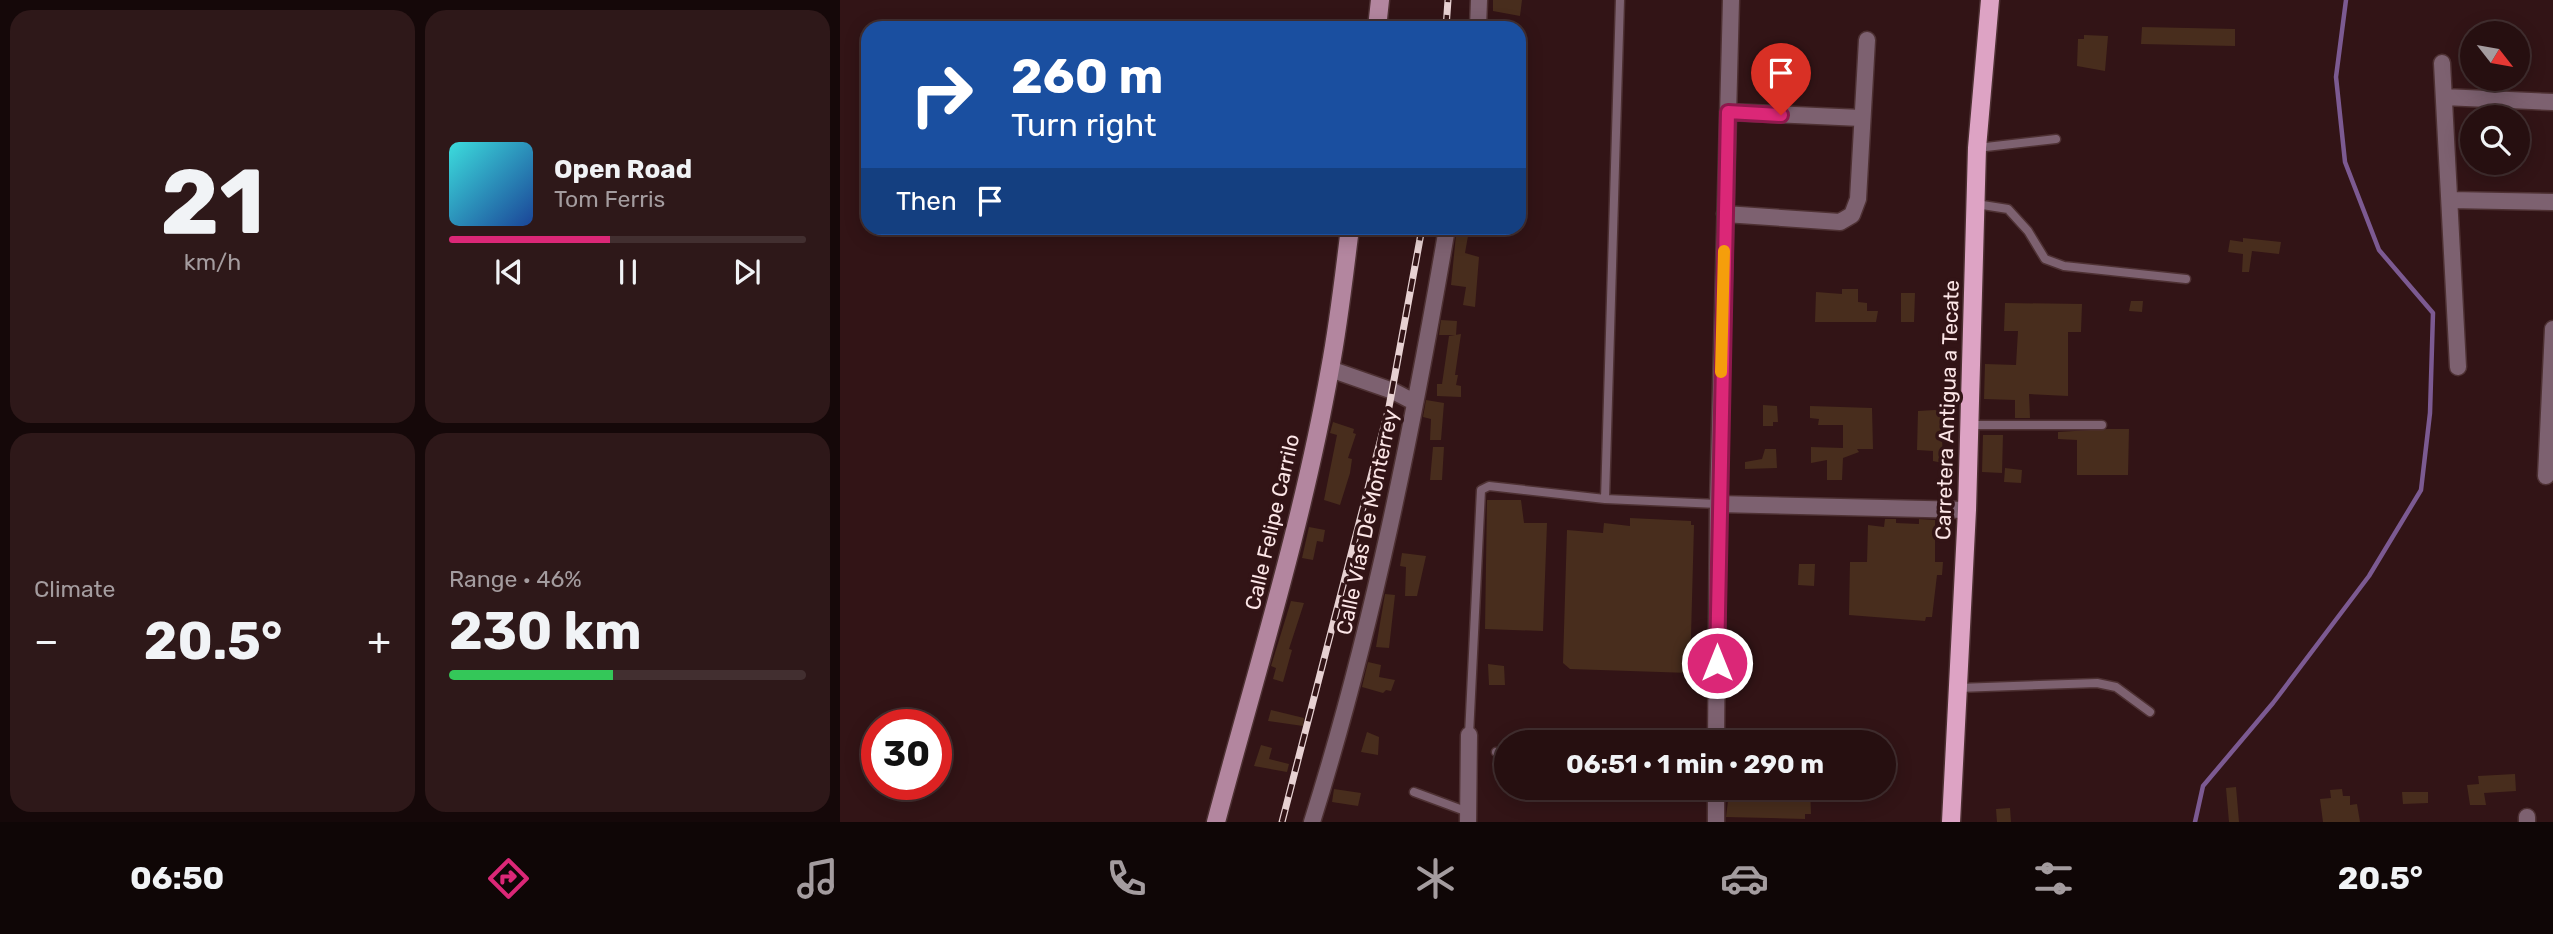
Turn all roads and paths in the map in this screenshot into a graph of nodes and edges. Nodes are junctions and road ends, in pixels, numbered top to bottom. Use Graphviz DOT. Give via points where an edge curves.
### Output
graph roads {
  1 [pos="1380,0"];
  2 [pos="1479,0"];
  3 [pos="1620,0"];
  4 [pos="1731,0"];
  5 [pos="1990,0"];
  6 [pos="1378,21"];
  7 [pos="1478,21"];
  8 [pos="1867,40"];
  9 [pos="2442,63"];
  10 [pos="2444,97"];
  11 [pos="2553,102"];
  12 [pos="1728,112"];
  13 [pos="1861,118"];
  14 [pos="2056,139"];
  15 [pos="1977,148"];
  16 [pos="2450,200"];
  17 [pos="2553,202"];
  18 [pos="1976,204"];
  19 [pos="1725,214"];
  20 [pos="1349,235"];
  21 [pos="1446,235"];
  22 [pos="2186,279"];
  23 [pos="2553,329"];
  24 [pos="2458,367"];
  25 [pos="1330,369"];
  26 [pos="1414,402"];
  27 [pos="1970,425"];
  28 [pos="2102,425"];
  29 [pos="2546,476"];
  30 [pos="1605,499"];
  31 [pos="1718,504"];
  32 [pos="1967,510"];
  33 [pos="1958,688"];
  34 [pos="2150,712"];
  35 [pos="1716,730"];
  36 [pos="1469,734"];
  37 [pos="1414,792"];
  38 [pos="1716,800"];
  39 [pos="1468,817"];
  40 [pos="1216,822"];
  41 [pos="1312,822"];
  42 [pos="1716,822"];
  43 [pos="1951,822"];
  1 -- 6 [label="street"];
  2 -- 7 [label="street"];
  3 -- 30 [label="lane"];
  4 -- 12 [label="street"];
  5 -- 15 [label="main road, Carretera Antigua a Tecate"];
  8 -- 13 [label="street"];
  9 -- 10 [label="street"];
  10 -- 11 [label="street"];
  10 -- 16 [label="street"];
  12 -- 13 [label="street"];
  12 -- 19 [label="street"];
  13 -- 19 [label="street" via="1858,199 1852,215 1840,222"];
  14 -- 15 [label="lane"];
  15 -- 18 [label="main road, Carretera Antigua a Tecate"];
  16 -- 17 [label="street"];
  16 -- 24 [label="street"];
  18 -- 22 [label="lane" via="2007,209 2045,258 2064,266"];
  18 -- 27 [label="main road, Carretera Antigua a Tecate"];
  19 -- 31 [label="street"];
  20 -- 25 [label="street, Calle Felipe Carrilo"];
  21 -- 26 [label="street, Calle Vías De Monterrey"];
  23 -- 29 [label="street"];
  25 -- 26 [label="street"];
  25 -- 40 [label="street, Calle Felipe Carrilo" via="1272,618"];
  26 -- 41 [label="street, Calle Vías De Monterrey" via="1354,677"];
  27 -- 28 [label="lane"];
  27 -- 32 [label="main road, Carretera Antigua a Tecate"];
  30 -- 31 [label="lane"];
  30 -- 36 [label="lane" via="1489,486 1481,490"];
  31 -- 32 [label="street"];
  31 -- 35 [label="street"];
  32 -- 33 [label="main road, Carretera Antigua a Tecate"];
  33 -- 34 [label="lane" via="2097,683 2116,687"];
  33 -- 43 [label="main road, Carretera Antigua a Tecate"];
  36 -- 39 [label="street"];
  37 -- 39 [label="lane"];
  38 -- 42 [label="street"];
}
